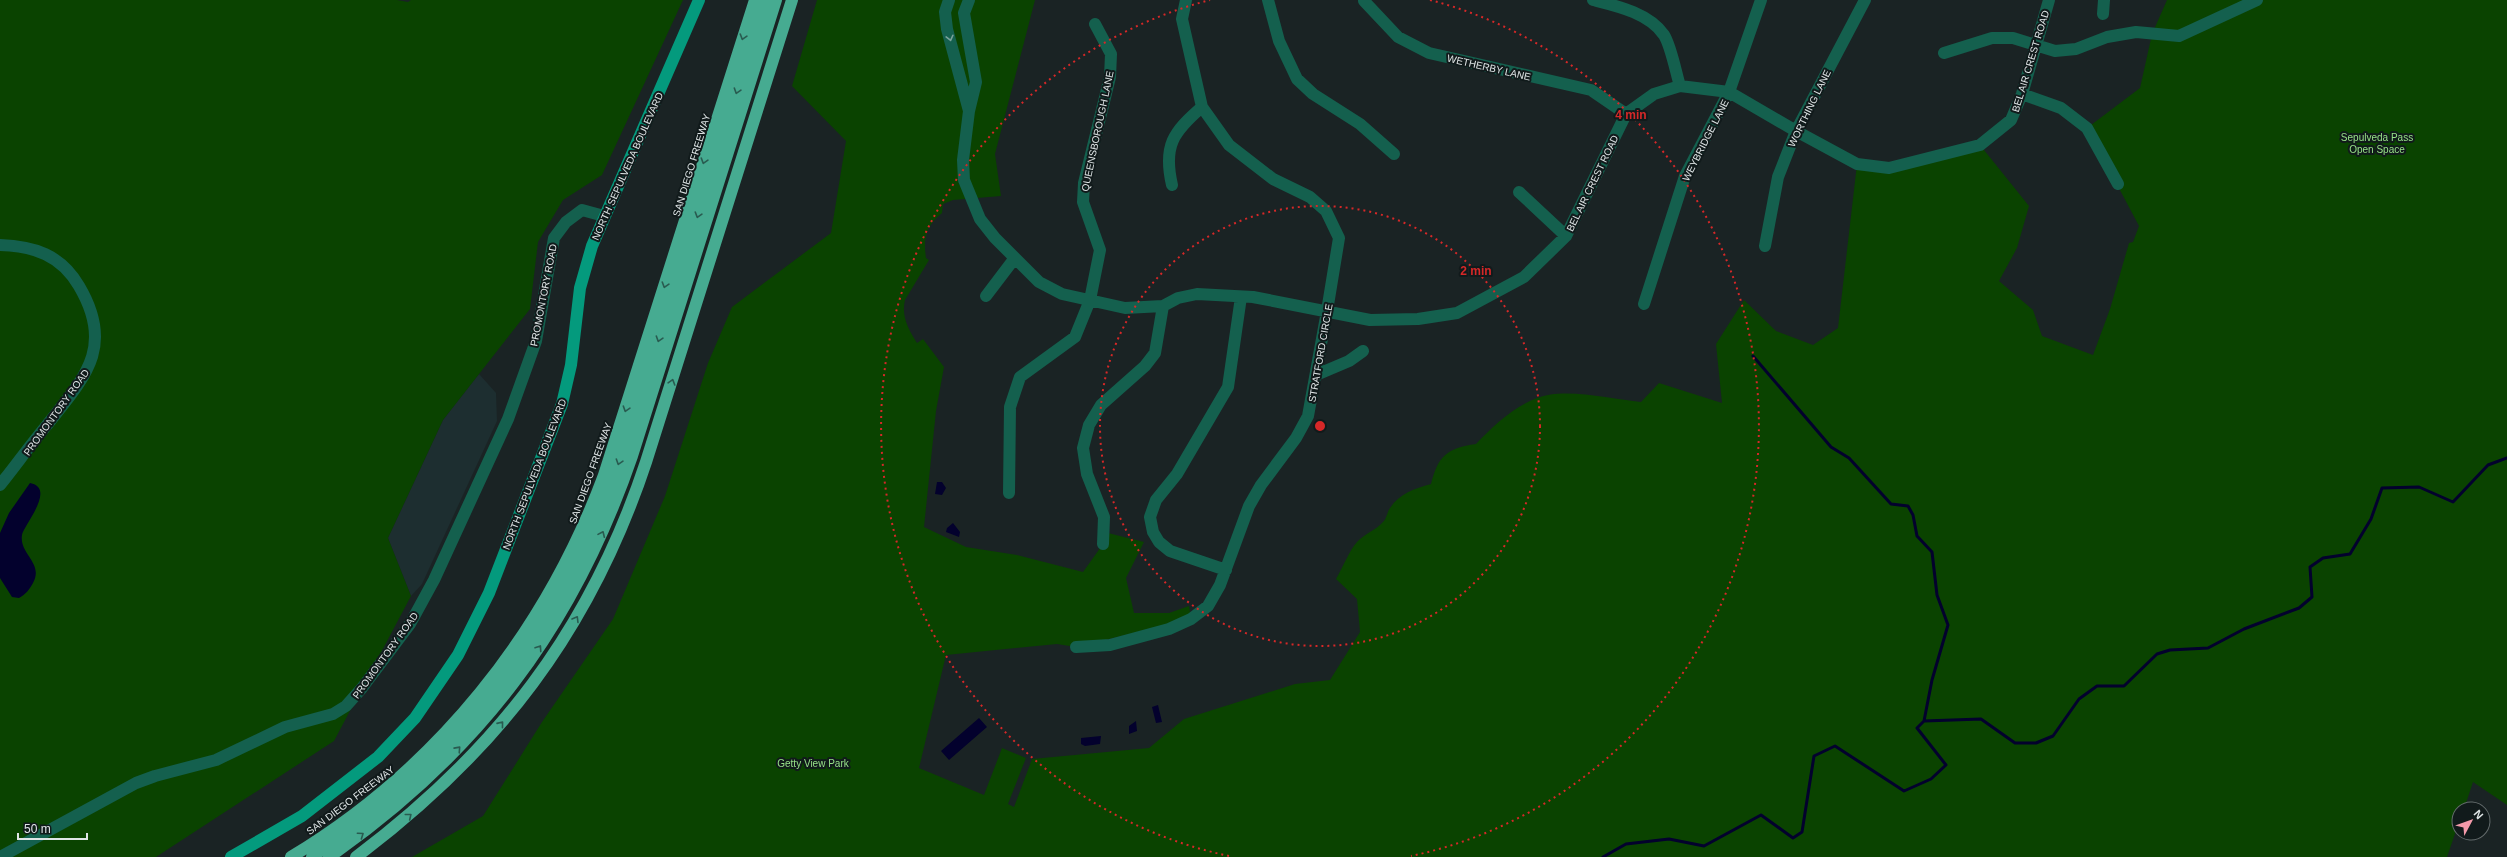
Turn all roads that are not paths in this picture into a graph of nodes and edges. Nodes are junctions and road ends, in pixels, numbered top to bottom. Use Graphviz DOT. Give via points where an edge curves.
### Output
graph roads {
  1 [pos="699,0"];
  2 [pos="755,0"];
  3 [pos="765,0"];
  4 [pos="776,0"];
  5 [pos="792,0"];
  6 [pos="949,0"];
  7 [pos="969,0"];
  8 [pos="1186,0"];
  9 [pos="1268,0"];
  10 [pos="1364,0"];
  11 [pos="1592,0"];
  12 [pos="1761,0"];
  13 [pos="1865,0"];
  14 [pos="2049,0"];
  15 [pos="2104,0"];
  16 [pos="2257,0"];
  17 [pos="2103,14"];
  18 [pos="1096,24"];
  19 [pos="2037,46"];
  20 [pos="1944,53"];
  21 [pos="1680,86"];
  22 [pos="1729,92"];
  23 [pos="2022,94"];
  24 [pos="1202,107"];
  25 [pos="969,111"];
  26 [pos="1626,114"];
  27 [pos="1796,131"];
  28 [pos="1394,154"];
  29 [pos="2118,184"];
  30 [pos="1172,185"];
  31 [pos="1519,192"];
  32 [pos="604,216"];
  33 [pos="1566,236"];
  34 [pos="0,244"];
  35 [pos="1766,246"];
  36 [pos="1014,259"];
  37 [pos="986,296"];
  38 [pos="1241,298"];
  39 [pos="1090,300"];
  40 [pos="1644,304"];
  41 [pos="1163,306"];
  42 [pos="1327,311"];
  43 [pos="1363,351"];
  44 [pos="1316,375"];
  45 [pos="0,485"];
  46 [pos="1010,493"];
  47 [pos="1103,544"];
  48 [pos="1226,570"];
  49 [pos="1076,648"];
  50 [pos="0,857"];
  51 [pos="231,857"];
  52 [pos="291,857"];
  53 [pos="312,857"];
  54 [pos="329,857"];
  55 [pos="356,857"];
  1 -- 32 [label="main road, NORTH SEPULVEDA BOULEVARD"];
  2 -- 52 [label="highway, SAN DIEGO FREEWAY, one-way" via="604,474 584,526 557,581 538,614 494,677 440,738 377,797"];
  3 -- 53 [label="highway, one-way" via="618,468 593,531 568,580 518,661 459,732 399,791"];
  54 -- 4 [label="highway, one-way" via="376,824 438,770 494,708 554,625 591,557 614,507 632,456"];
  55 -- 5 [label="highway, one-way" via="431,796 495,731 539,676 602,571 619,536 641,477"];
  6 -- 25 [label="street, BEL AIR CREST ROAD, one-way" via="945,12 946,23"];
  7 -- 25 [label="street, BEL AIR CREST ROAD" via="964,13 976,82"];
  8 -- 24 [label="street, STRATFORD CIRCLE" via="1182,19"];
  9 -- 28 [label="street" via="1279,41 1297,79 1313,94 1360,124"];
  10 -- 26 [label="street, WETHERBY LANE" via="1398,37 1429,53 1591,90"];
  11 -- 21 [label="street" via="1646,18 1664,35"];
  12 -- 22 [label="street, WEYBRIDGE LANE"];
  13 -- 27 [label="street, WORTHING LANE"];
  14 -- 19 [label="street, BEL AIR CREST ROAD"];
  15 -- 17 [label="street"];
  16 -- 19 [label="street" via="2180,36 2136,32 2107,37 2076,49 2055,50"];
  18 -- 39 [label="street, QUEENSBOROUGH LANE" via="1111,54 1110,77 1084,183 1083,202 1100,250"];
  19 -- 20 [label="street" via="2014,38 1992,38"];
  19 -- 23 [label="street, BEL AIR CREST ROAD"];
  21 -- 22 [label="street, BEL AIR CREST ROAD"];
  21 -- 26 [label="street, BEL AIR CREST ROAD" via="1654,94"];
  22 -- 27 [label="street, BEL AIR CREST ROAD"];
  22 -- 40 [label="street, WEYBRIDGE LANE" via="1685,176"];
  23 -- 27 [label="street, BEL AIR CREST ROAD" via="2012,120 1980,145 1889,168 1858,164"];
  23 -- 29 [label="street" via="2061,108 2088,128"];
  24 -- 30 [label="street" via="1180,126 1173,140 1168,166"];
  24 -- 42 [label="street, STRATFORD CIRCLE" via="1228,145 1268,175 1310,197 1326,211 1339,238"];
  25 -- 36 [label="street, BEL AIR CREST ROAD" via="962,160 964,180 980,219"];
  26 -- 33 [label="street, BEL AIR CREST ROAD"];
  27 -- 35 [label="street, WORTHING LANE" via="1778,177"];
  31 -- 33 [label="street"];
  32 -- 50 [label="street, PROMONTORY ROAD" via="582,210 566,222 554,238 536,341 508,419 420,606 350,703 328,716 297,722 269,733 216,760 136,783"];
  32 -- 51 [label="main road, NORTH SEPULVEDA BOULEVARD" via="580,288 571,365 562,404 489,593 458,656 415,718 378,757 308,811"];
  33 -- 42 [label="street, BEL AIR CREST ROAD" via="1524,277 1457,313 1418,319 1370,320"];
  34 -- 45 [label="street, PROMONTORY ROAD" via="35,249 59,261 73,276 90,305 95,327 93,357 82,378"];
  36 -- 37 [label="street"];
  36 -- 39 [label="street, BEL AIR CREST ROAD" via="1039,282 1062,294"];
  38 -- 41 [label="street, BEL AIR CREST ROAD" via="1197,294 1178,298"];
  38 -- 42 [label="street, BEL AIR CREST ROAD" via="1253,297"];
  38 -- 48 [label="street" via="1228,387 1177,474 1152,508 1150,517 1153,532 1159,542 1170,551"];
  39 -- 41 [label="street, BEL AIR CREST ROAD" via="1125,308"];
  39 -- 46 [label="street, QUEENSBOROUGH LANE" via="1075,337 1020,377 1010,407"];
  41 -- 47 [label="street" via="1155,353 1145,366 1101,405 1089,425 1083,448 1086,474 1104,517"];
  42 -- 44 [label="street, STRATFORD CIRCLE"];
  43 -- 44 [label="street" via="1350,361"];
  44 -- 48 [label="street, STRATFORD CIRCLE" via="1308,416 1296,438 1261,485 1250,506"];
  48 -- 49 [label="street, STRATFORD CIRCLE" via="1208,606 1191,619 1169,629 1110,645"];
}
